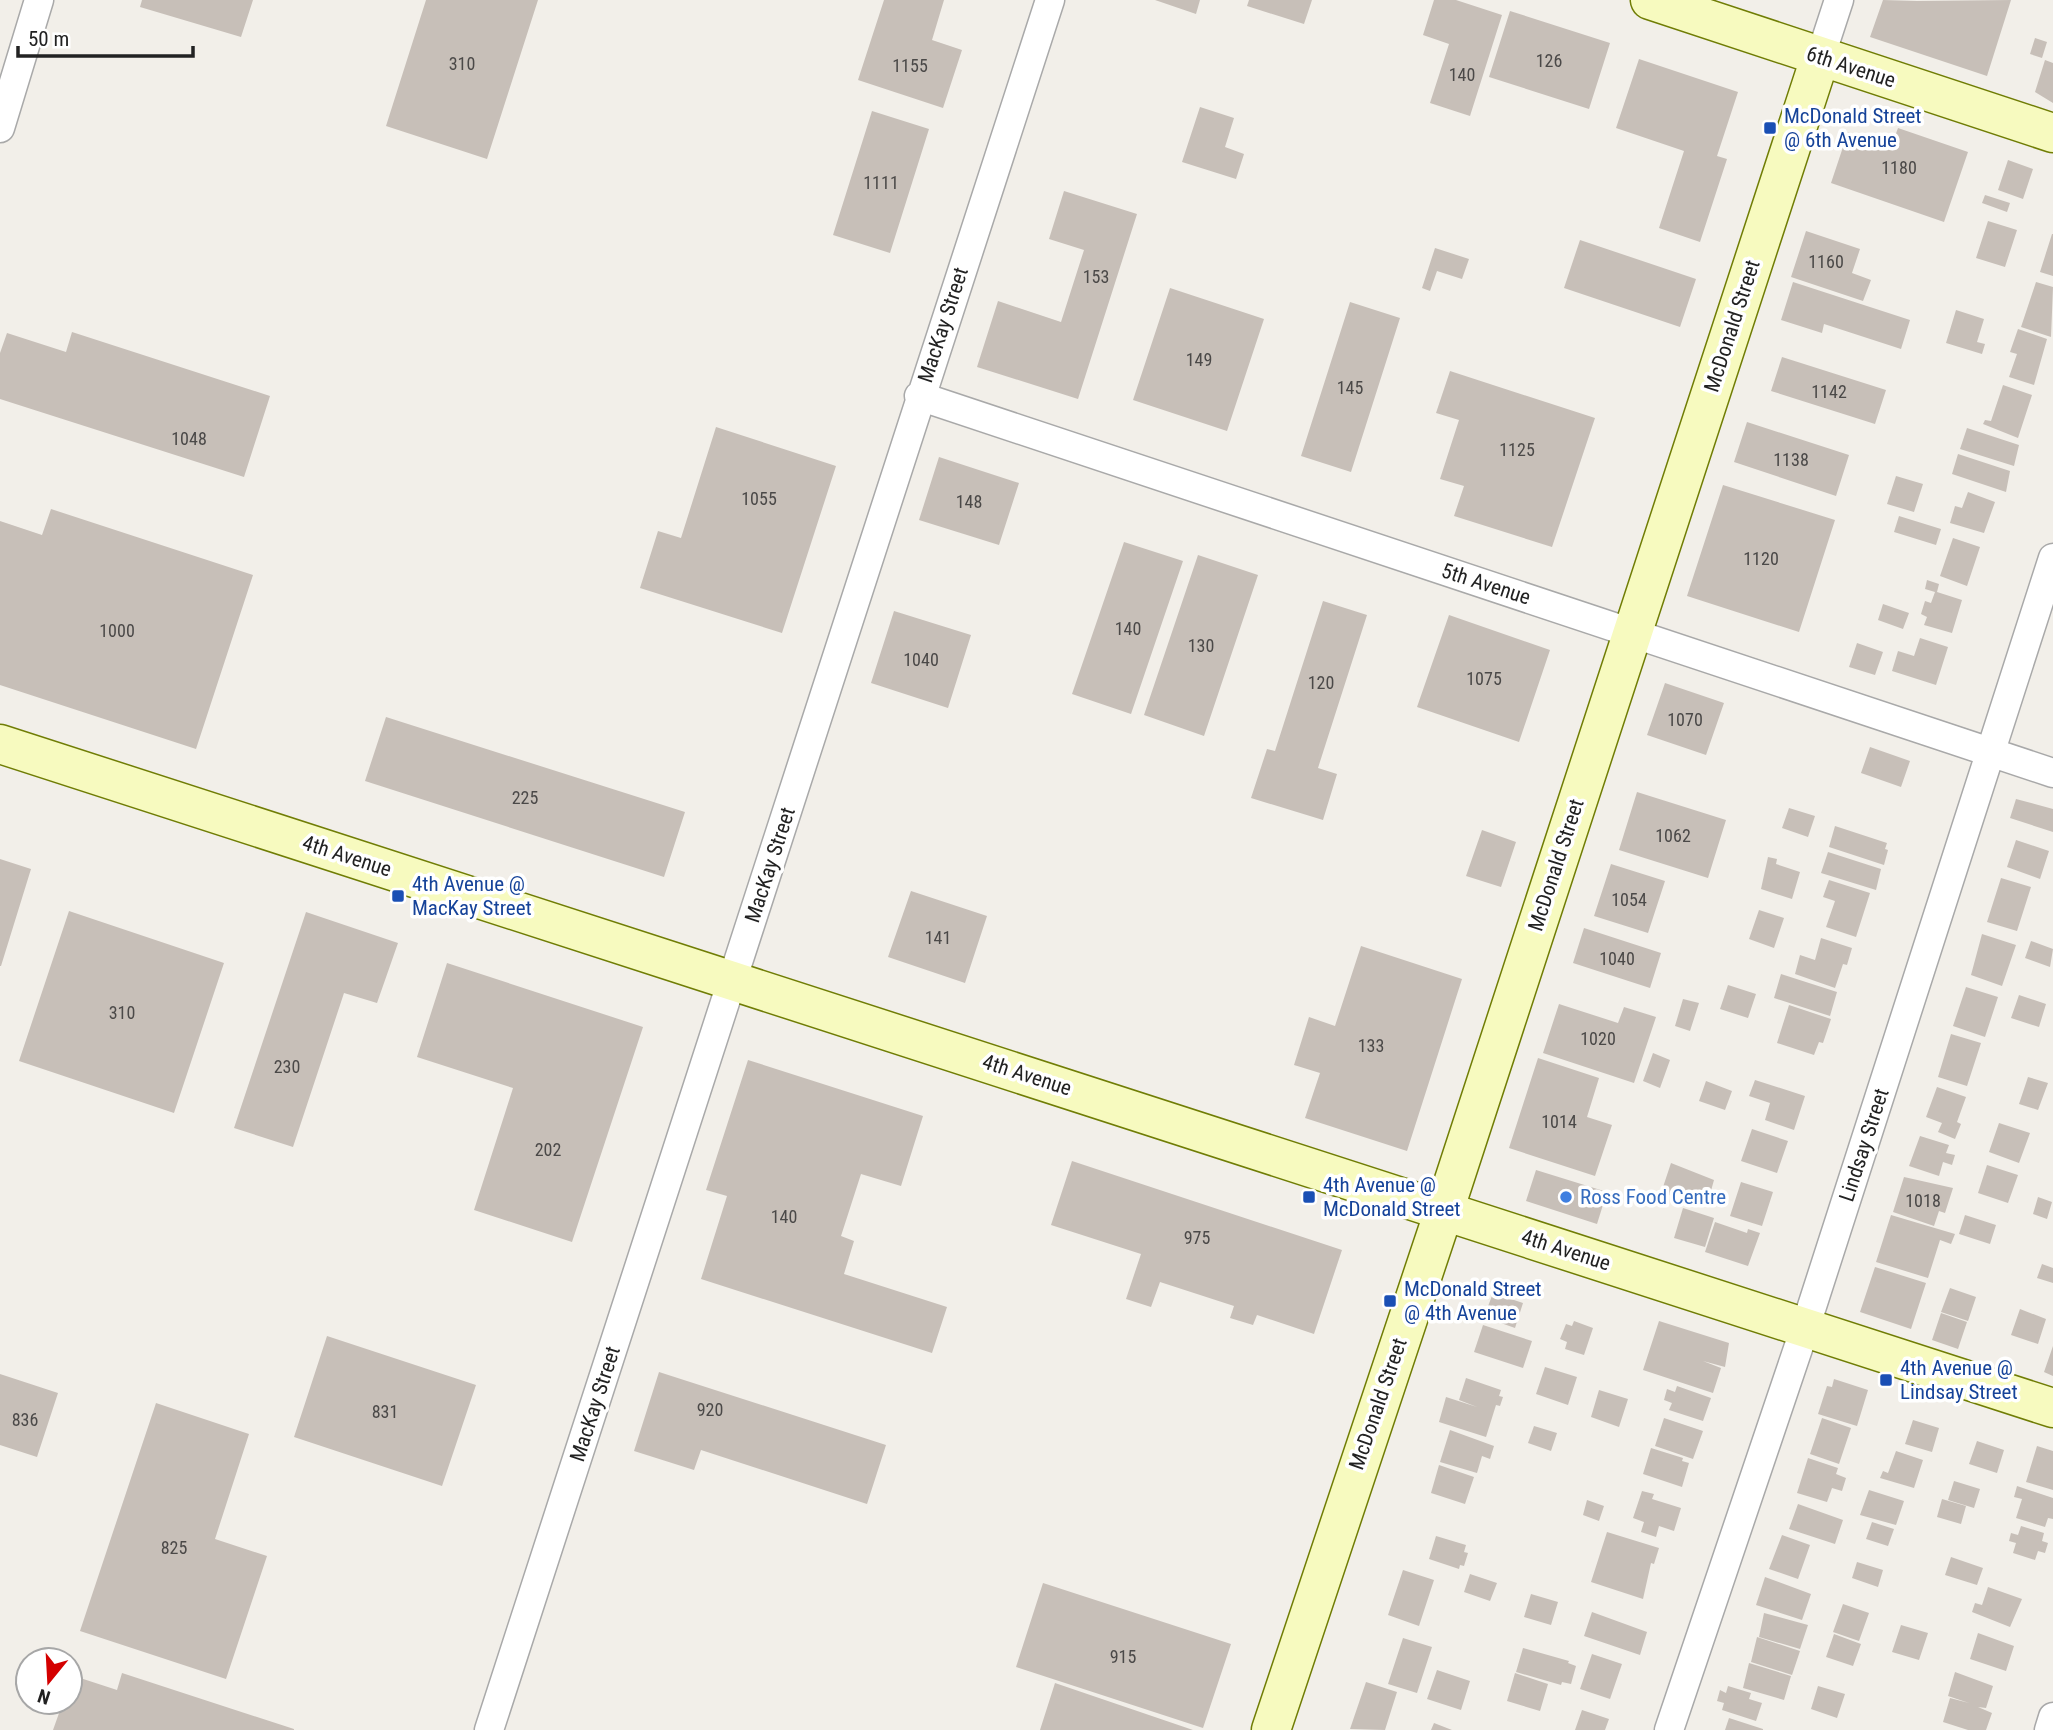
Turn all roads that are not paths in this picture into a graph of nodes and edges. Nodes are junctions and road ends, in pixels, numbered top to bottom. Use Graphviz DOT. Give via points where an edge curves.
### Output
graph roads {
  1 [pos="39,0"];
  2 [pos="1050,0"];
  3 [pos="1650,0"];
  4 [pos="1839,0"];
  5 [pos="1820,58"];
  6 [pos="0,128"];
  7 [pos="2053,133"];
  8 [pos="919,396"];
  9 [pos="2053,558"];
  10 [pos="1631,632"];
  11 [pos="0,744"];
  12 [pos="1990,752"];
  13 [pos="2053,773"];
  14 [pos="733,981"];
  15 [pos="1444,1211"];
  16 [pos="1805,1328"];
  17 [pos="2053,1408"];
  18 [pos="2053,1717"];
  19 [pos="489,1730"];
  20 [pos="1271,1730"];
  21 [pos="1669,1730"];
  22 [pos="2049,1730"];
  1 -- 6 [label="street"];
  2 -- 8 [label="street, MacKay Street"];
  3 -- 5 [label="street, 6th Avenue"];
  4 -- 5 [label="street, McDonald Street"];
  5 -- 7 [label="street, 6th Avenue"];
  5 -- 10 [label="street, McDonald Street"];
  8 -- 10 [label="street, 5th Avenue"];
  8 -- 14 [label="street, MacKay Street"];
  9 -- 12 [label="street, Lindsay Street"];
  10 -- 12 [label="street, 5th Avenue"];
  10 -- 15 [label="street, McDonald Street"];
  11 -- 14 [label="street, 4th Avenue"];
  12 -- 13 [label="street, 5th Avenue"];
  12 -- 16 [label="street, Lindsay Street"];
  14 -- 15 [label="street, 4th Avenue"];
  14 -- 19 [label="street, MacKay Street"];
  15 -- 16 [label="street, 4th Avenue"];
  15 -- 20 [label="street, McDonald Street"];
  16 -- 17 [label="street, 4th Avenue"];
  16 -- 21 [label="street, Lindsay Street"];
  18 -- 22 [label="street"];
}
